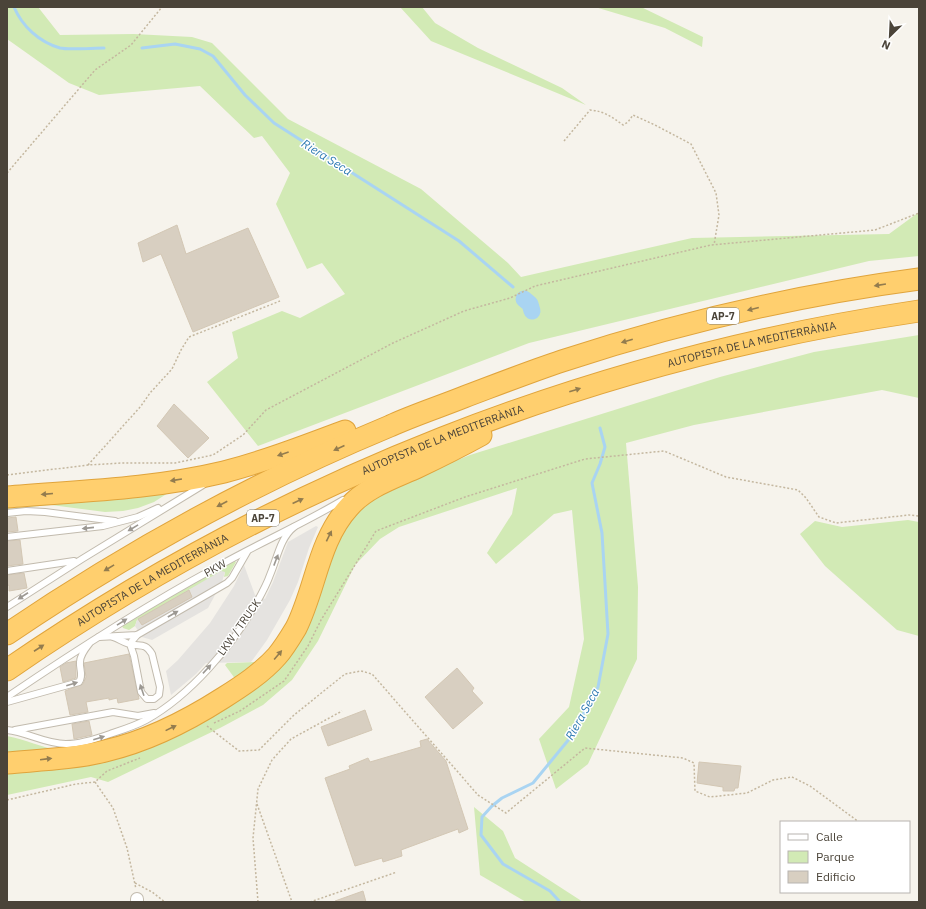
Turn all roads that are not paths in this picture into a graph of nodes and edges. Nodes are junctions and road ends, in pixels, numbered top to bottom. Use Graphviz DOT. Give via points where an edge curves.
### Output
graph roads {
  1 [pos="919,279"];
  2 [pos="919,311"];
  3 [pos="532,372"];
  4 [pos="537,402"];
  5 [pos="472,440"];
  6 [pos="255,463"];
  7 [pos="7,497"];
  8 [pos="178,500"];
  9 [pos="343,500"];
  10 [pos="7,513"];
  11 [pos="127,520"];
  12 [pos="294,527"];
  13 [pos="7,537"];
  14 [pos="250,549"];
  15 [pos="82,559"];
  16 [pos="7,571"];
  17 [pos="7,607"];
  18 [pos="7,634"];
  19 [pos="137,635"];
  20 [pos="111,636"];
  21 [pos="98,637"];
  22 [pos="90,642"];
  23 [pos="131,644"];
  24 [pos="7,670"];
  25 [pos="7,697"];
  26 [pos="7,702"];
  27 [pos="161,710"];
  28 [pos="9,731"];
  29 [pos="7,763"];
  1 -- 3 [label="highway, AP-7, one-way" via="772,304 656,333"];
  4 -- 2 [label="highway, AUTOPISTA DE LA MEDITERRÀNIA / AP-7, one-way" via="696,355 812,329"];
  3 -- 6 [label="highway, one-way" via="461,385"];
  3 -- 18 [label="highway, AP-7, one-way" via="392,424 242,494 118,562"];
  4 -- 5 [label="highway"];
  24 -- 4 [label="highway, AUTOPISTA DE LA MEDITERRÀNIA / AP-7, one-way" via="153,578 275,512 406,452"];
  5 -- 9 [label="highway" via="389,474"];
  29 -- 5 [label="highway, one-way" via="86,755 131,744 173,727 249,681 273,660 291,636 305,607 329,537 349,506 379,485"];
  6 -- 7 [label="highway, one-way" via="223,472 141,486"];
  6 -- 8 [label="lane" via="201,486"];
  8 -- 11 [label="lane"];
  8 -- 15 [label="lane, one-way"];
  9 -- 12 [label="lane, PKW"];
  10 -- 11 [label="lane" via="44,512 106,520"];
  11 -- 13 [label="lane, one-way" via="103,526"];
  12 -- 14 [label="lane, PKW"];
  27 -- 12 [label="lane, LKW / TRUCK, one-way" via="194,683 240,629 264,590 284,538"];
  19 -- 14 [label="lane, one-way" via="227,583"];
  21 -- 14 [label="lane, PKW, one-way" via="161,598"];
  15 -- 16 [label="lane"];
  15 -- 17 [label="lane, one-way"];
  19 -- 20 [label="lane"];
  19 -- 23 [label="lane"];
  20 -- 21 [label="lane"];
  20 -- 23 [label="lane"];
  21 -- 22 [label="lane, PKW"];
  22 -- 25 [label="lane, PKW"];
  26 -- 22 [label="lane, PKW, one-way" via="79,682 82,675 80,658"];
  23 -- 23 [label="lane, one-way" via="144,646 152,654 160,691 154,699 147,699 141,692"];
  27 -- 28 [label="lane, LKW / TRUCK" via="138,716 114,712"];
  28 -- 27 [label="lane, LKW / TRUCK, one-way" via="52,743 74,744 95,740 133,726"];
}
